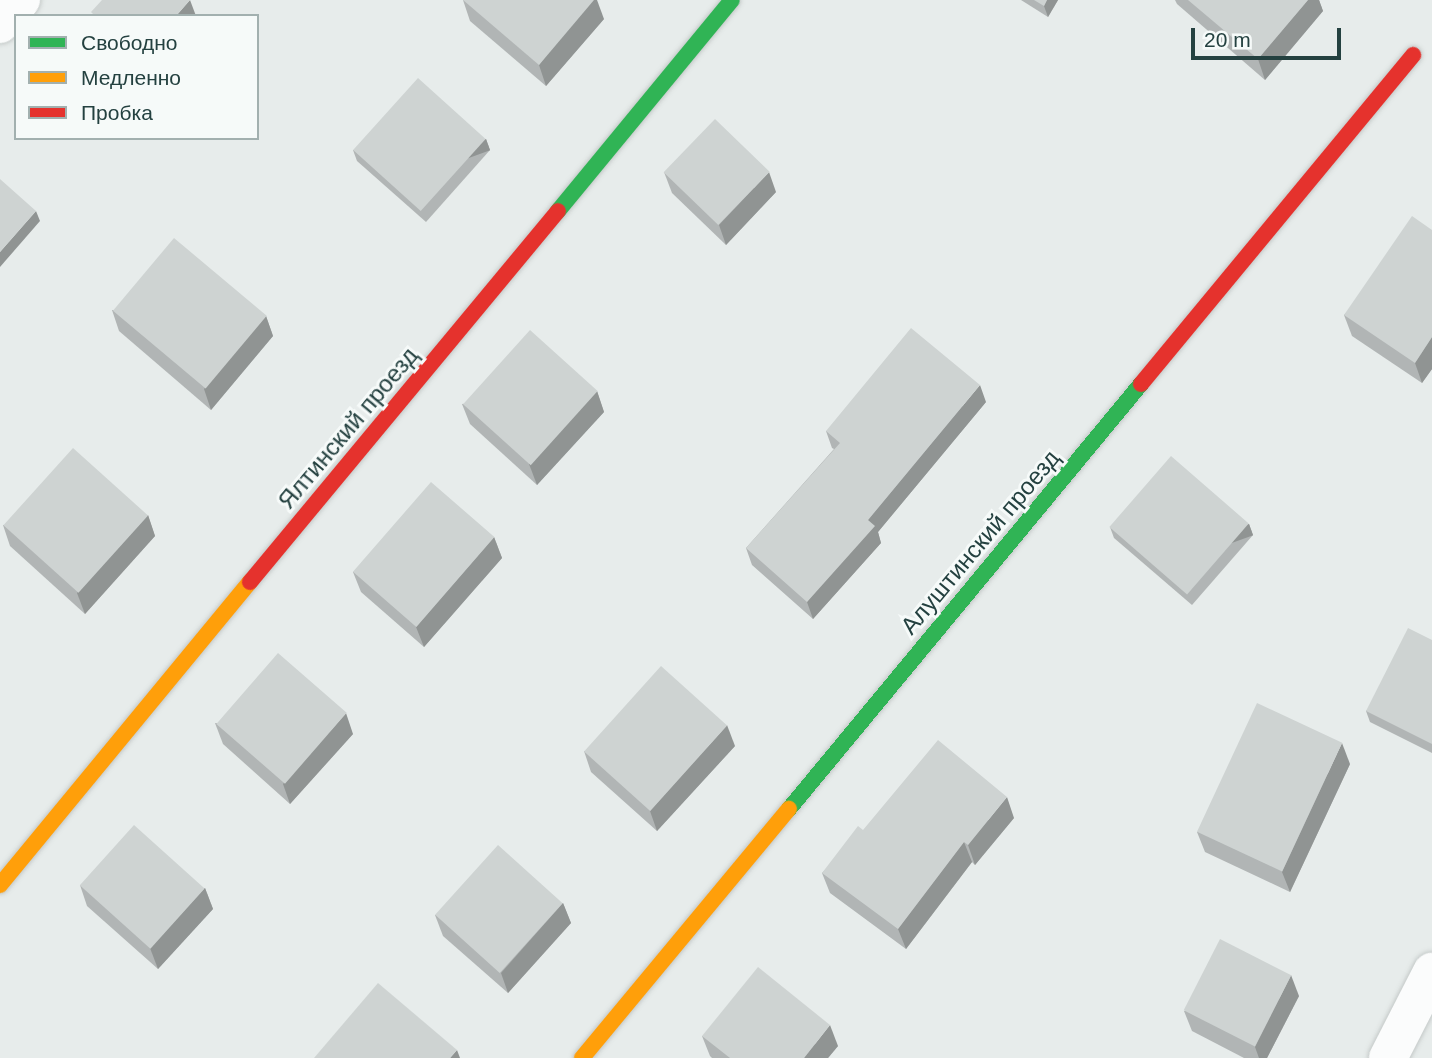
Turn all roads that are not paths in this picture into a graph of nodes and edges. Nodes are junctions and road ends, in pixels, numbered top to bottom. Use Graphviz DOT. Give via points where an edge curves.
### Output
graph roads {
  1 [pos="20,0"];
  2 [pos="732,0"];
  3 [pos="0,24"];
  4 [pos="1413,55"];
  5 [pos="0,885"];
  6 [pos="1432,972"];
  7 [pos="582,1058"];
  8 [pos="1388,1058"];
  1 -- 3 [label="street"];
  2 -- 5 [label="street, Ялтинский проезд"];
  4 -- 7 [label="street, Алуштинский проезд"];
  6 -- 8 [label="street"];
}
